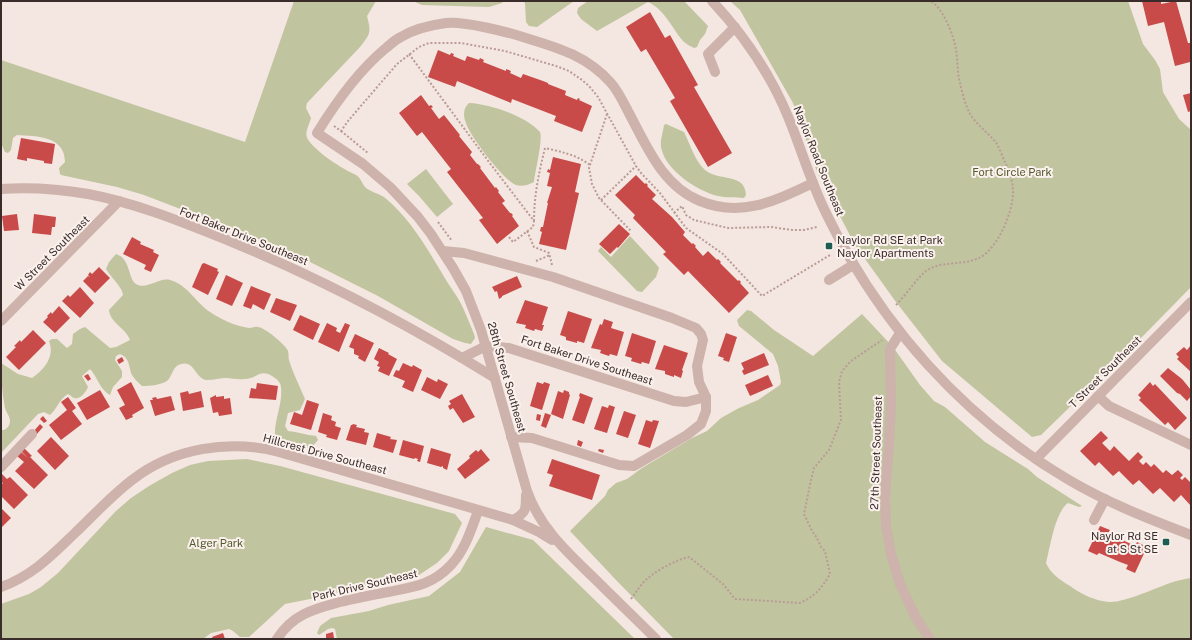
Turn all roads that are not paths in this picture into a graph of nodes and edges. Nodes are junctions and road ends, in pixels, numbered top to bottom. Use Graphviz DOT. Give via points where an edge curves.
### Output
graph roads {
  1 [pos="712,1"];
  2 [pos="735,27"];
  3 [pos="716,72"];
  4 [pos="813,183"];
  5 [pos="1,189"];
  6 [pos="119,202"];
  7 [pos="443,251"];
  8 [pos="853,264"];
  9 [pos="829,280"];
  10 [pos="1191,302"];
  11 [pos="1,320"];
  12 [pos="900,333"];
  13 [pos="486,346"];
  14 [pos="462,358"];
  15 [pos="495,378"];
  16 [pos="1098,396"];
  17 [pos="706,397"];
  18 [pos="32,434"];
  19 [pos="511,437"];
  20 [pos="1191,444"];
  21 [pos="1036,459"];
  22 [pos="1,467"];
  23 [pos="526,491"];
  24 [pos="1105,499"];
  25 [pos="478,511"];
  26 [pos="513,520"];
  27 [pos="1094,520"];
  28 [pos="1191,535"];
  29 [pos="559,545"];
  30 [pos="1,587"];
  31 [pos="277,639"];
  32 [pos="656,639"];
  33 [pos="930,639"];
  1 -- 2 [label="street, Naylor Road Southeast"];
  2 -- 3 [label="street" via="708,54"];
  2 -- 4 [label="street, Naylor Road Southeast" via="755,54 778,93"];
  4 -- 7 [label="street, 28th Street Southeast" via="764,205 742,209 721,207 699,200 670,180 650,152 616,90 583,58 564,49 520,36 470,25 447,23 422,28 400,37 379,54 333,108 318,133 352,155 385,182 418,217"];
  4 -- 8 [label="street, Naylor Road Southeast" via="825,212"];
  5 -- 6 [label="street, Fort Baker Drive Southeast" via="58,190 90,194"];
  6 -- 11 [label="street, W Street Southeast"];
  6 -- 14 [label="street, Fort Baker Drive Southeast" via="215,235 302,272 384,313"];
  7 -- 13 [label="street, 28th Street Southeast" via="476,313"];
  7 -- 17 [label="street" via="464,253 553,277 696,328 703,340 697,366 699,382"];
  8 -- 9 [label="street"];
  8 -- 12 [label="street, Naylor Road Southeast"];
  10 -- 16 [label="street, T Street Southeast"];
  12 -- 21 [label="street, Naylor Road Southeast" via="963,401"];
  12 -- 33 [label="street, 27th Street Southeast" via="890,348 891,411 885,495 886,525 900,584 916,618"];
  13 -- 14 [label="street"];
  13 -- 15 [label="street, 28th Street Southeast"];
  13 -- 17 [label="street, Fort Baker Drive Southeast" via="509,348 674,401 686,402"];
  14 -- 15 [label="street, Fort Baker Drive Southeast"];
  15 -- 19 [label="street, 28th Street Southeast"];
  16 -- 20 [label="street" via="1109,406"];
  16 -- 21 [label="street, T Street Southeast"];
  17 -- 19 [label="street" via="706,411 701,424 634,466 619,466 532,438"];
  18 -- 22 [label="street"];
  19 -- 23 [label="street, 28th Street Southeast"];
  21 -- 24 [label="street, Naylor Road Southeast"];
  23 -- 26 [label="street" via="526,508 522,515"];
  23 -- 29 [label="street, 28th Street Southeast" via="543,524"];
  24 -- 27 [label="street"];
  24 -- 28 [label="street, Naylor Road Southeast"];
  25 -- 26 [label="street, Hillcrest Drive Southeast"];
  25 -- 30 [label="street, Hillcrest Drive Southeast" via="270,450 244,446 209,448 173,457 140,474 118,491 43,564 23,578"];
  25 -- 31 [label="street, Park Drive Southeast" via="458,556 442,573 415,588 358,598 309,611 286,626"];
  26 -- 29 [label="street, Hillcrest Drive Southeast"];
  29 -- 32 [label="street, 28th Street Southeast"];
}
